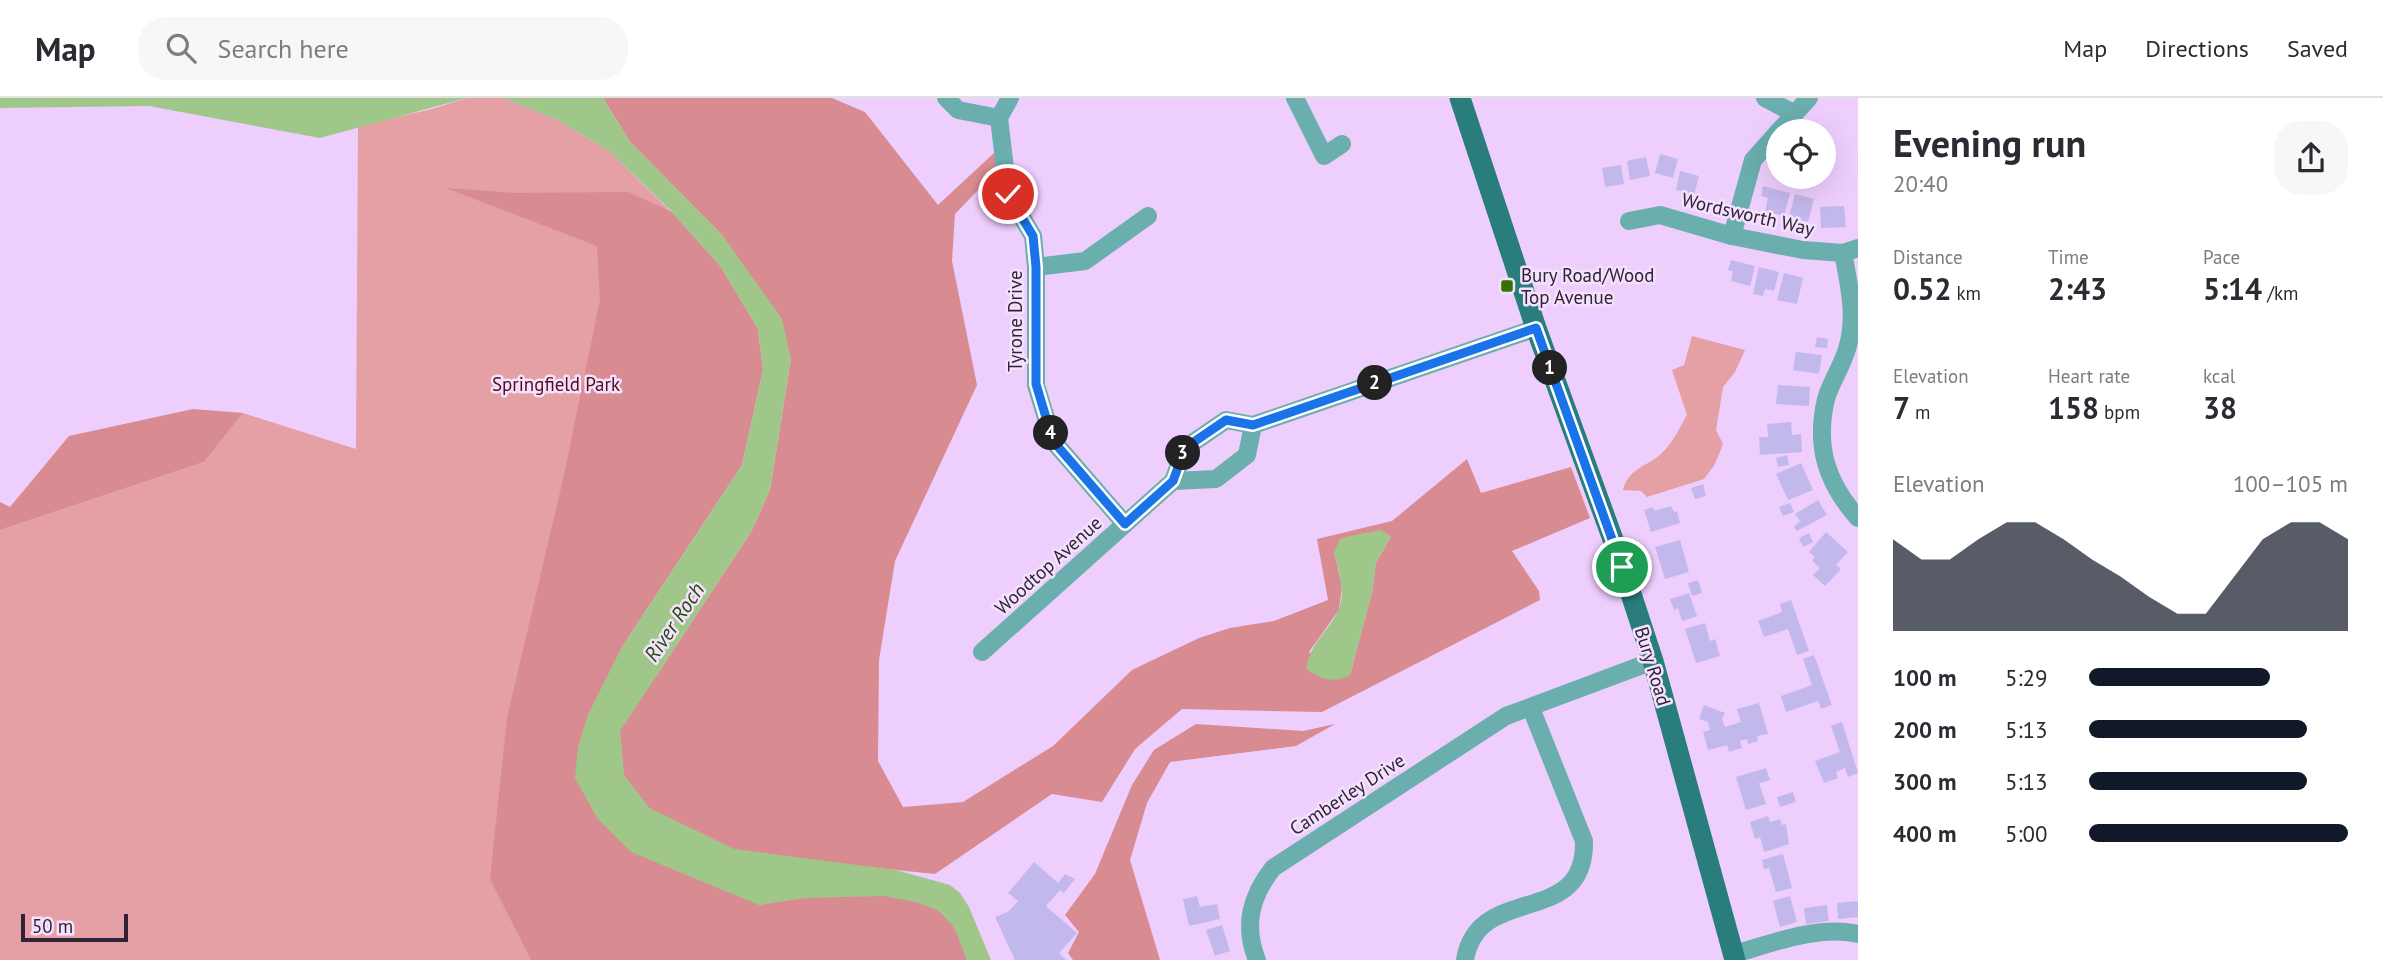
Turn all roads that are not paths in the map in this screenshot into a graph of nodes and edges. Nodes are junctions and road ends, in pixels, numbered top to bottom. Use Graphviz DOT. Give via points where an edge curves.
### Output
graph roads {
  1 [pos="946,98"];
  2 [pos="1010,98"];
  3 [pos="1296,98"];
  4 [pos="1460,98"];
  5 [pos="1765,98"];
  6 [pos="1809,98"];
  7 [pos="1795,114"];
  8 [pos="999,118"];
  9 [pos="1791,119"];
  10 [pos="1342,144"];
  11 [pos="1766,146"];
  12 [pos="1148,216"];
  13 [pos="1629,221"];
  14 [pos="1732,236"];
  15 [pos="1851,251"];
  16 [pos="1036,267"];
  17 [pos="1536,328"];
  18 [pos="1253,425"];
  19 [pos="1173,481"];
  20 [pos="1858,518"];
  21 [pos="1125,524"];
  22 [pos="982,652"];
  23 [pos="1653,661"];
  24 [pos="1531,708"];
  25 [pos="1858,934"];
  26 [pos="1734,957"];
  27 [pos="1257,960"];
  28 [pos="1465,960"];
  1 -- 8 [label="street" via="958,110"];
  2 -- 8 [label="street"];
  3 -- 10 [label="street" via="1324,156"];
  4 -- 17 [label="main road, Bury Road"];
  5 -- 7 [label="street"];
  6 -- 7 [label="street"];
  7 -- 9 [label="street"];
  8 -- 16 [label="street, Tyrone Drive" via="1008,194 1033,236"];
  11 -- 14 [label="street" via="1753,160"];
  12 -- 16 [label="street" via="1085,261"];
  13 -- 14 [label="street, Wordsworth Way" via="1660,215"];
  14 -- 15 [label="street, Wordsworth Way" via="1802,250"];
  15 -- 20 [label="street" via="1853,303 1848,348 1826,399 1821,452 1839,497"];
  16 -- 21 [label="street, Tyrone Drive" via="1036,384 1053,441"];
  17 -- 18 [label="street, Woodtop Avenue"];
  17 -- 23 [label="main road, Bury Road"];
  18 -- 19 [label="street, Woodtop Avenue" via="1226,420 1185,448"];
  18 -- 19 [label="street" via="1247,455 1216,480"];
  19 -- 21 [label="street, Woodtop Avenue"];
  21 -- 22 [label="street, Woodtop Avenue"];
  23 -- 24 [label="street, Camberley Drive"];
  23 -- 26 [label="main road, Bury Road"];
  24 -- 27 [label="street, Camberley Drive" via="1506,716 1273,868 1251,903 1249,923"];
  24 -- 28 [label="street" via="1584,841 1585,857 1572,885 1561,893 1488,919 1475,933"];
  25 -- 26 [label="street" via="1830,931 1808,935"];
}
